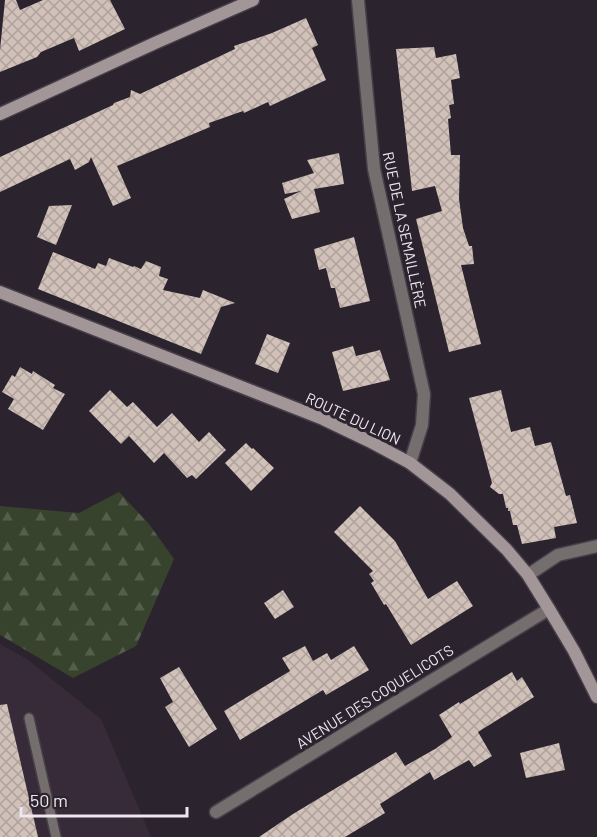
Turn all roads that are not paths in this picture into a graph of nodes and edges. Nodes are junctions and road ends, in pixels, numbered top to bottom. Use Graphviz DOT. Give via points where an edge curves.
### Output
graph roads {
  1 [pos="253,0"];
  2 [pos="358,0"];
  3 [pos="235,4"];
  4 [pos="0,114"];
  5 [pos="0,292"];
  6 [pos="410,463"];
  7 [pos="597,546"];
  8 [pos="528,574"];
  9 [pos="549,609"];
  10 [pos="597,697"];
  11 [pos="29,718"];
  12 [pos="216,812"];
  13 [pos="56,837"];
  1 -- 3 [label="street"];
  2 -- 6 [label="street, RUE DE LA SEMAILLÈRE" via="374,169 423,394 422,425"];
  3 -- 4 [label="street"];
  5 -- 6 [label="street, ROUTE DU LION" via="323,419"];
  6 -- 8 [label="street, ROUTE DU LION" via="450,494"];
  7 -- 8 [label="street" via="558,555"];
  8 -- 9 [label="street, ROUTE DU LION"];
  9 -- 10 [label="street, ROUTE DU LION"];
  9 -- 12 [label="street, AVENUE DES COQUELICOTS"];
  11 -- 13 [label="lane"];
}
